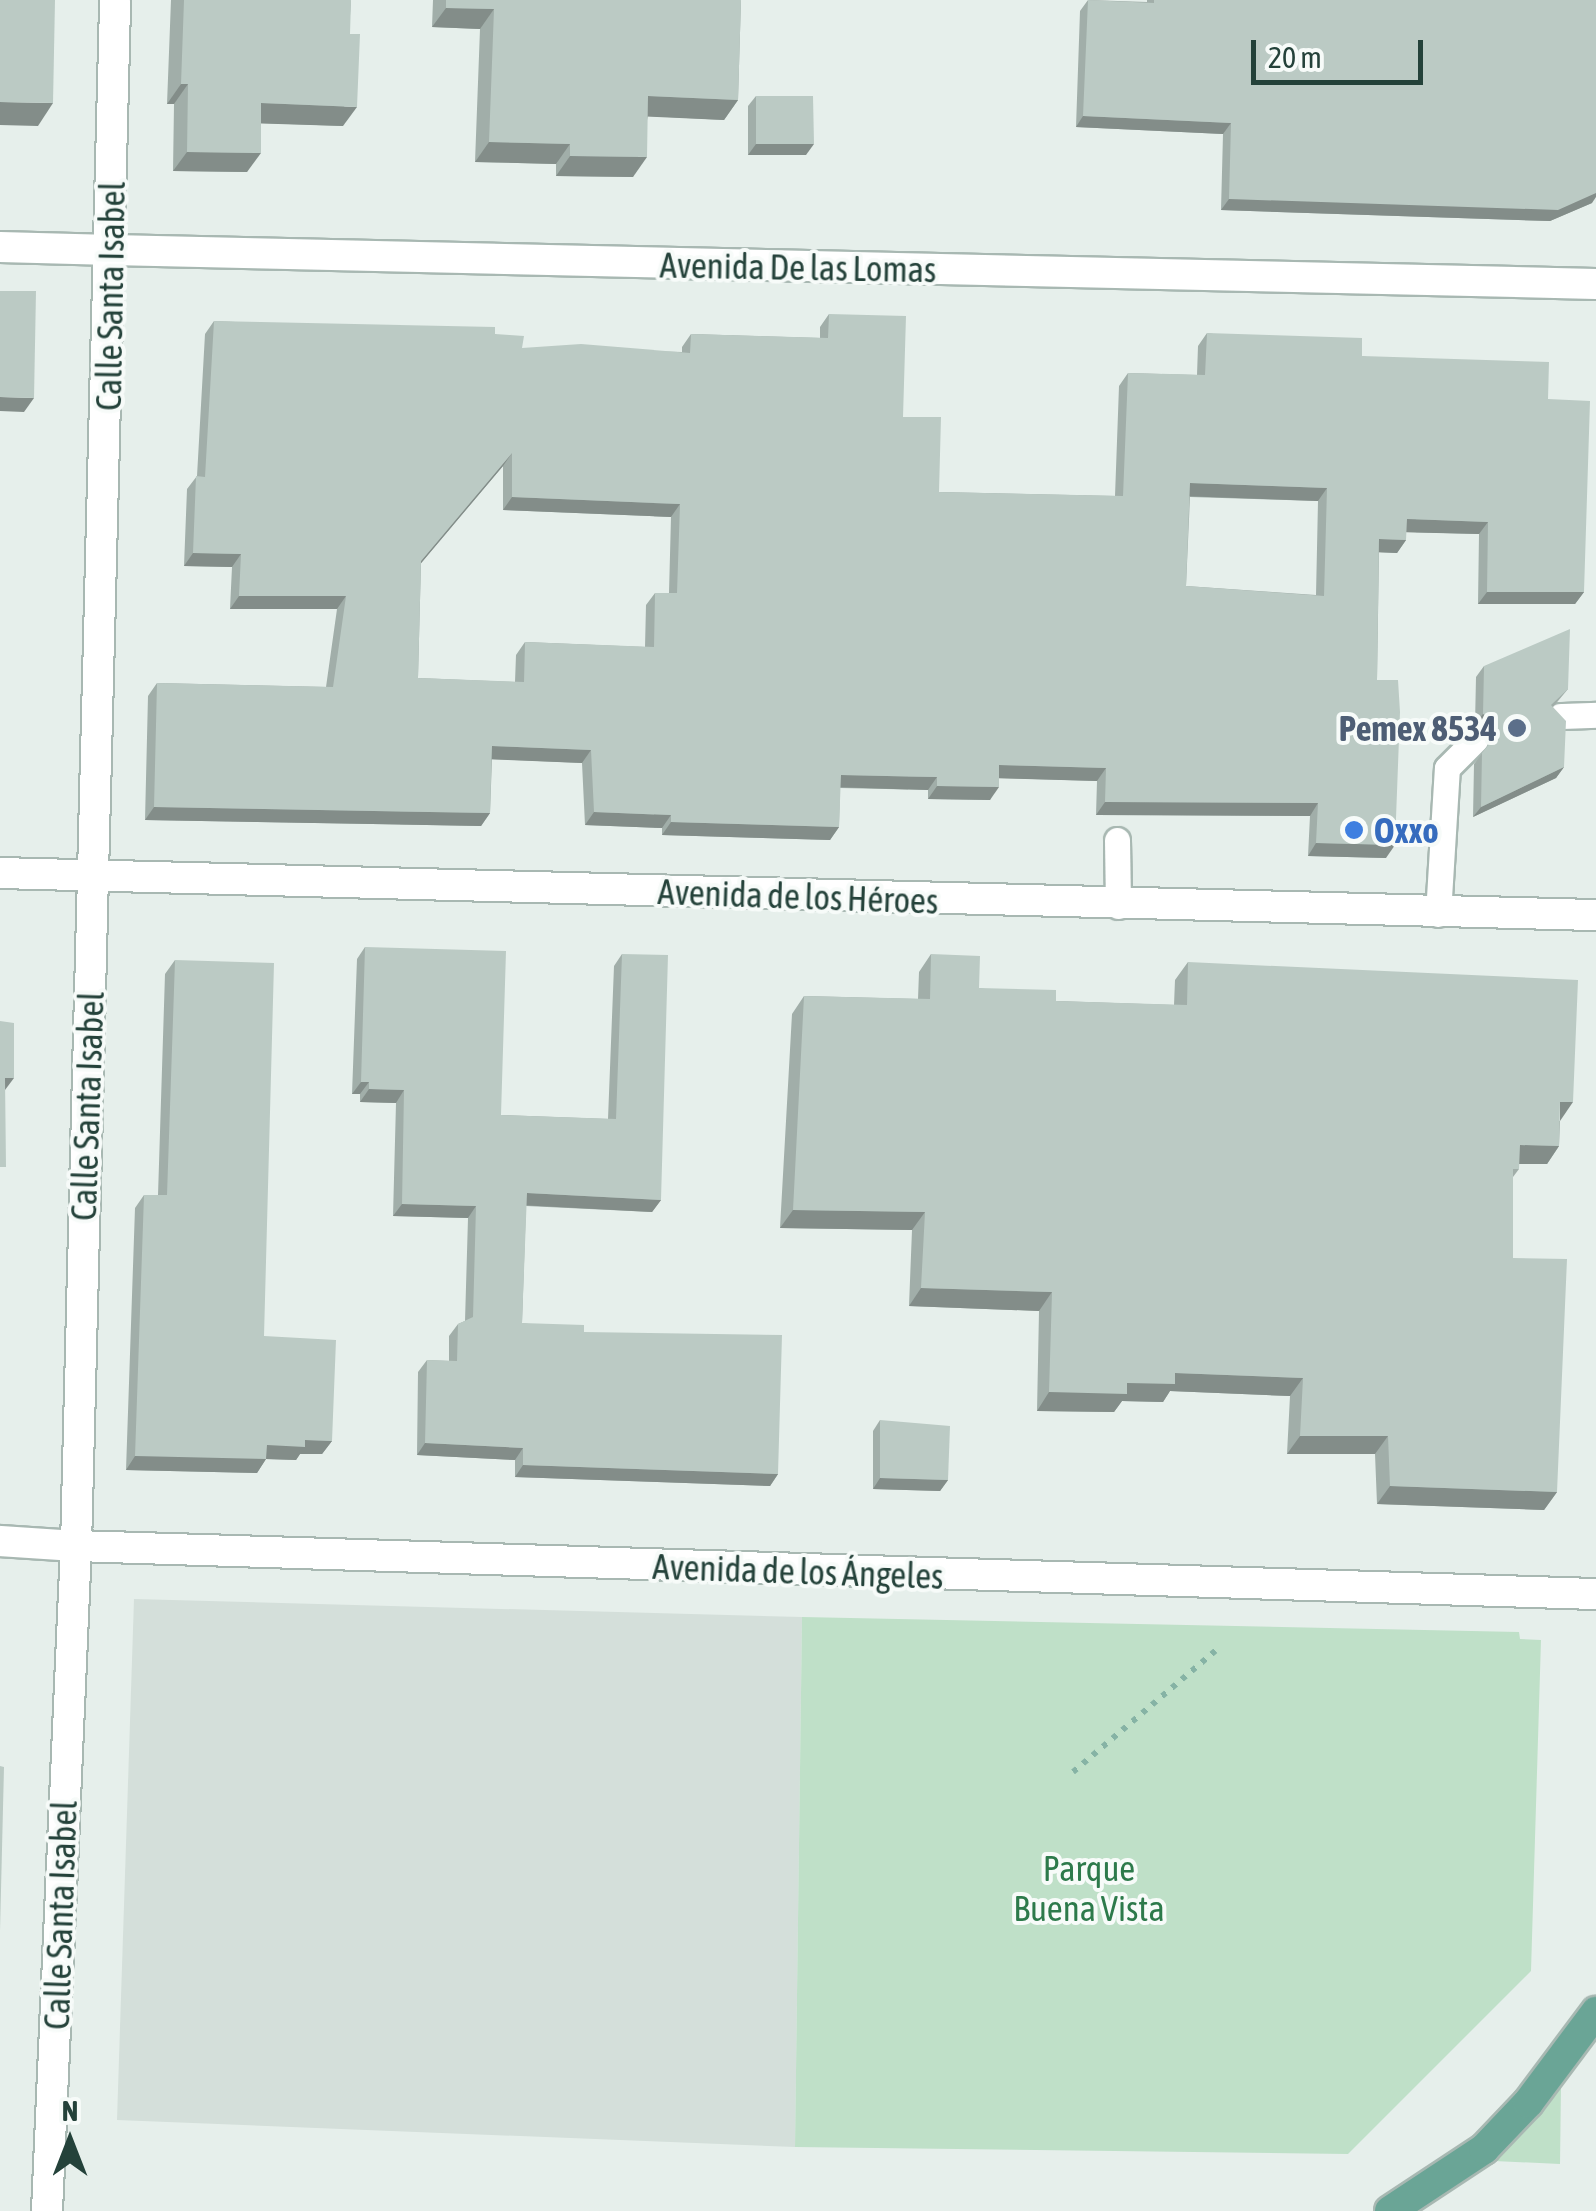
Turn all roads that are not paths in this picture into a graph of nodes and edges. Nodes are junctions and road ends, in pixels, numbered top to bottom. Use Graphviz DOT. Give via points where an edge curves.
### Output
graph roads {
  1 [pos="115,0"];
  2 [pos="0,247"];
  3 [pos="112,250"];
  4 [pos="1596,284"];
  5 [pos="1596,715"];
  6 [pos="1560,716"];
  7 [pos="1475,740"];
  8 [pos="1117,840"];
  9 [pos="0,873"];
  10 [pos="94,876"];
  11 [pos="1118,906"];
  12 [pos="1438,914"];
  13 [pos="1596,915"];
  14 [pos="0,1541"];
  15 [pos="76,1546"];
  16 [pos="1596,1594"];
  17 [pos="1596,2012"];
  18 [pos="48,2211"];
  19 [pos="1390,2211"];
  1 -- 3 [label="street, Calle Santa Isabel"];
  2 -- 3 [label="street, Avenida De las Lomas"];
  3 -- 4 [label="street, Avenida De las Lomas"];
  3 -- 10 [label="street, Calle Santa Isabel"];
  5 -- 6 [label="lane"];
  7 -- 12 [label="lane" via="1447,768"];
  8 -- 11 [label="lane"];
  9 -- 10 [label="street, Avenida de los Héroes"];
  10 -- 11 [label="street, Avenida de los Héroes"];
  10 -- 15 [label="street, Calle Santa Isabel"];
  11 -- 12 [label="street, Avenida de los Héroes"];
  12 -- 13 [label="street, Avenida de los Héroes"];
  14 -- 15 [label="street, Avenida de los Ángeles"];
  15 -- 16 [label="street, Avenida de los Ángeles"];
  15 -- 18 [label="street, Calle Santa Isabel"];
  17 -- 19 [label="main road" via="1484,2149"];
}
